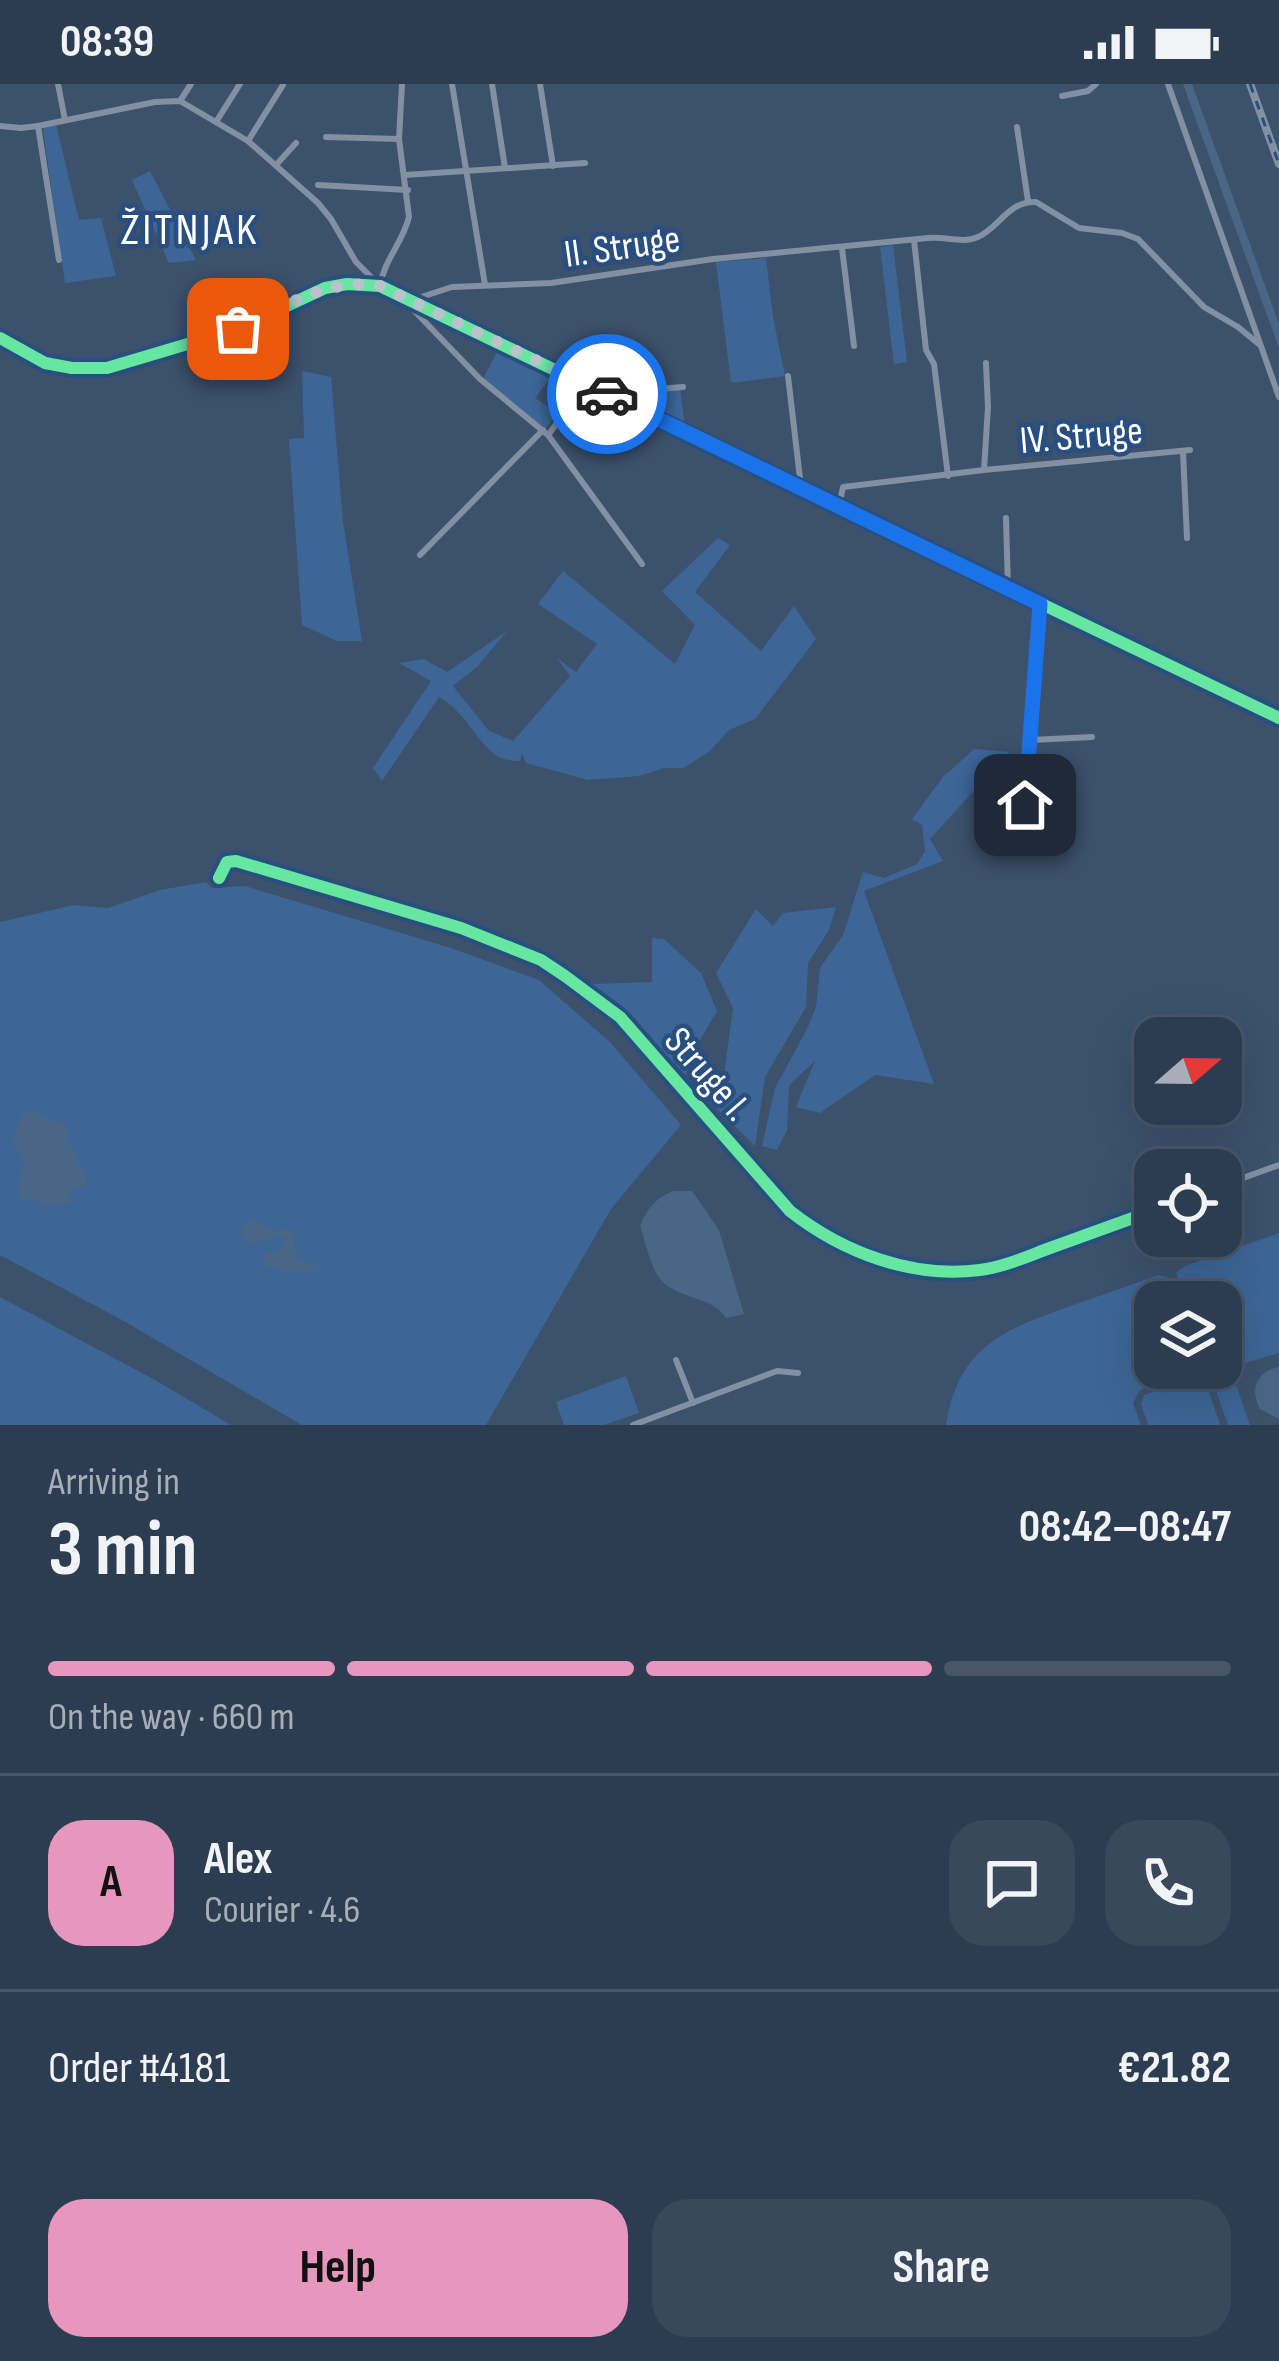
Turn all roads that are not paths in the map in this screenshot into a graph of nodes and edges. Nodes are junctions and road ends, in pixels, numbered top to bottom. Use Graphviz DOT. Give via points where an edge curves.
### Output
graph roads {
  1 [pos="58,84"];
  2 [pos="190,84"];
  3 [pos="240,84"];
  4 [pos="402,84"];
  5 [pos="452,84"];
  6 [pos="492,84"];
  7 [pos="540,84"];
  8 [pos="1096,84"];
  9 [pos="1168,84"];
  10 [pos="284,85"];
  11 [pos="1062,96"];
  12 [pos="180,101"];
  13 [pos="65,120"];
  14 [pos="216,122"];
  15 [pos="0,126"];
  16 [pos="38,126"];
  17 [pos="1017,127"];
  18 [pos="326,137"];
  19 [pos="399,140"];
  20 [pos="248,141"];
  21 [pos="296,143"];
  22 [pos="585,163"];
  23 [pos="276,165"];
  24 [pos="553,166"];
  25 [pos="505,168"];
  26 [pos="466,170"];
  27 [pos="405,175"];
  28 [pos="319,185"];
  29 [pos="408,190"];
  30 [pos="1028,201"];
  31 [pos="914,240"];
  32 [pos="842,248"];
  33 [pos="59,260"];
  34 [pos="484,285"];
  35 [pos="380,286"];
  36 [pos="396,292"];
  37 [pos="412,300"];
  38 [pos="1248,313"];
  39 [pos="1238,327"];
  40 [pos="0,338"];
  41 [pos="1260,345"];
  42 [pos="854,346"];
  43 [pos="986,363"];
  44 [pos="788,376"];
  45 [pos="586,383"];
  46 [pos="683,387"];
  47 [pos="606,394"];
  48 [pos="1279,397"];
  49 [pos="545,432"];
  50 [pos="984,470"];
  51 [pos="948,476"];
  52 [pos="801,487"];
  53 [pos="839,506"];
  54 [pos="1006,518"];
  55 [pos="1187,538"];
  56 [pos="420,555"];
  57 [pos="642,564"];
  58 [pos="1008,589"];
  59 [pos="1040,604"];
  60 [pos="1279,718"];
  61 [pos="1092,737"];
  62 [pos="1031,740"];
  63 [pos="1025,805"];
  64 [pos="219,878"];
  65 [pos="1279,1165"];
  66 [pos="1242,1178"];
  67 [pos="1134,1218"];
  68 [pos="676,1360"];
  69 [pos="798,1373"];
  70 [pos="693,1403"];
  71 [pos="633,1425"];
  1 -- 13 [label="street"];
  2 -- 12 [label="street"];
  3 -- 14 [label="street"];
  4 -- 19 [label="street"];
  5 -- 26 [label="street"];
  6 -- 25 [label="street"];
  7 -- 24 [label="street"];
  8 -- 11 [label="street"];
  9 -- 38 [label="street"];
  10 -- 20 [label="street"];
  12 -- 13 [label="street"];
  12 -- 14 [label="street"];
  13 -- 16 [label="street"];
  14 -- 20 [label="street"];
  15 -- 16 [label="street"];
  16 -- 33 [label="street"];
  17 -- 30 [label="street"];
  18 -- 19 [label="street"];
  19 -- 27 [label="street"];
  20 -- 23 [label="street"];
  21 -- 23 [label="street"];
  22 -- 24 [label="street"];
  23 -- 35 [label="street" via="325,209"];
  24 -- 25 [label="street"];
  25 -- 26 [label="street"];
  26 -- 27 [label="street"];
  26 -- 34 [label="street"];
  27 -- 29 [label="street"];
  28 -- 29 [label="street"];
  29 -- 35 [label="street" via="408,224"];
  30 -- 31 [label="street, II. Struge" via="978,237"];
  30 -- 39 [label="street" via="1079,228 1138,239 1204,307"];
  31 -- 32 [label="street, II. Struge"];
  31 -- 51 [label="street"];
  32 -- 34 [label="street, II. Struge"];
  32 -- 42 [label="street"];
  34 -- 37 [label="street, II. Struge"];
  35 -- 36 [label="street"];
  35 -- 40 [label="street" via="325,288 238,329 107,368 45,363"];
  36 -- 37 [label="street"];
  36 -- 49 [label="street"];
  37 -- 45 [label="street"];
  38 -- 39 [label="street"];
  38 -- 41 [label="street"];
  39 -- 41 [label="street"];
  41 -- 48 [label="street"];
  43 -- 50 [label="street, IV. Struge"];
  44 -- 52 [label="street"];
  45 -- 47 [label="street"];
  45 -- 49 [label="street"];
  46 -- 47 [label="street"];
  47 -- 52 [label="street"];
  49 -- 56 [label="street"];
  49 -- 57 [label="street"];
  50 -- 51 [label="street, IV. Struge"];
  50 -- 55 [label="street, IV. Struge" via="1186,451"];
  51 -- 53 [label="street, IV. Struge" via="843,487"];
  52 -- 53 [label="street"];
  53 -- 58 [label="street"];
  54 -- 58 [label="street"];
  58 -- 59 [label="street"];
  59 -- 60 [label="street"];
  59 -- 62 [label="street"];
  61 -- 62 [label="street"];
  62 -- 63 [label="street"];
  64 -- 67 [label="street, Struge I." via="236,861 541,960 620,1017 790,1210 854,1250 925,1270 979,1270"];
  65 -- 66 [label="street"];
  68 -- 70 [label="street"];
  69 -- 70 [label="street" via="777,1371"];
  70 -- 71 [label="street"];
}
